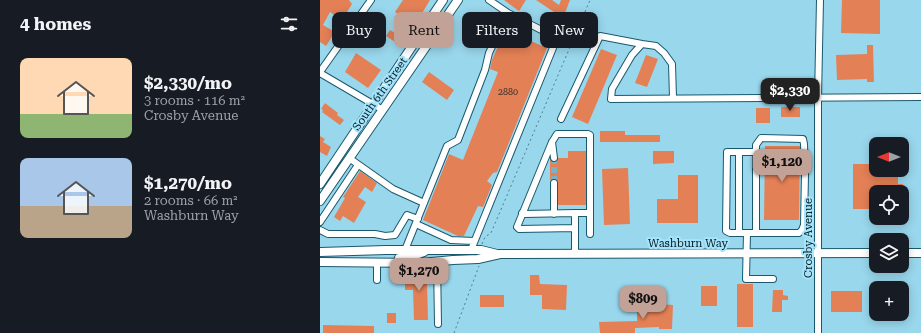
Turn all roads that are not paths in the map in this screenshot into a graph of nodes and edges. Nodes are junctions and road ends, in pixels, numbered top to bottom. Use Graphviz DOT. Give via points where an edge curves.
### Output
graph roads {
  1 [pos="371,0"];
  2 [pos="443,0"];
  3 [pos="458,0"];
  4 [pos="489,0"];
  5 [pos="820,0"];
  6 [pos="507,12"];
  7 [pos="532,25"];
  8 [pos="642,44"];
  9 [pos="490,48"];
  10 [pos="320,72"];
  11 [pos="921,97"];
  12 [pos="673,98"];
  13 [pos="818,98"];
  14 [pos="373,104"];
  15 [pos="383,110"];
  16 [pos="561,119"];
  17 [pos="552,142"];
  18 [pos="739,152"];
  19 [pos="756,152"];
  20 [pos="349,158"];
  21 [pos="554,158"];
  22 [pos="358,165"];
  23 [pos="805,174"];
  24 [pos="818,174"];
  25 [pos="554,183"];
  26 [pos="320,184"];
  27 [pos="320,201"];
  28 [pos="424,202"];
  29 [pos="522,213"];
  30 [pos="575,213"];
  31 [pos="590,213"];
  32 [pos="554,214"];
  33 [pos="320,222"];
  34 [pos="417,222"];
  35 [pos="575,228"];
  36 [pos="320,230"];
  37 [pos="739,233"];
  38 [pos="747,233"];
  39 [pos="756,233"];
  40 [pos="590,234"];
  41 [pos="474,240"];
  42 [pos="405,250"];
  43 [pos="433,250"];
  44 [pos="471,250"];
  45 [pos="322,251"];
  46 [pos="747,253"];
  47 [pos="818,253"];
  48 [pos="869,253"];
  49 [pos="909,253"];
  50 [pos="921,253"];
  51 [pos="500,254"];
  52 [pos="575,254"];
  53 [pos="320,262"];
  54 [pos="350,262"];
  55 [pos="437,262"];
  56 [pos="377,263"];
  57 [pos="773,279"];
  58 [pos="377,280"];
  59 [pos="438,324"];
  60 [pos="818,333"];
  1 -- 10 [label="street"];
  2 -- 14 [label="main road, South 6th Street"];
  3 -- 15 [label="main road, South 6th Street"];
  4 -- 6 [label="street"];
  5 -- 13 [label="street, Crosby Avenue"];
  7 -- 41 [label="street" via="557,38"];
  8 -- 12 [label="street" via="656,46 672,64"];
  8 -- 12 [label="street" via="632,55 612,89 611,99"];
  8 -- 16 [label="street" via="600,36"];
  9 -- 28 [label="street" via="485,70 457,141 447,146"];
  10 -- 14 [label="street"];
  11 -- 13 [label="street"];
  12 -- 13 [label="street"];
  13 -- 24 [label="street, Crosby Avenue"];
  14 -- 15 [label="street"];
  14 -- 26 [label="main road, South 6th Street"];
  15 -- 20 [label="main road, South 6th Street"];
  17 -- 21 [label="street"];
  17 -- 29 [label="street"];
  17 -- 31 [label="street" via="557,134 590,135"];
  18 -- 19 [label="street"];
  18 -- 37 [label="street"];
  18 -- 37 [label="street" via="726,152 726,231"];
  19 -- 23 [label="street" via="756,145 761,138 803,139"];
  19 -- 39 [label="street"];
  20 -- 22 [label="street"];
  20 -- 27 [label="main road, South 6th Street"];
  22 -- 28 [label="street" via="393,189"];
  22 -- 33 [label="street"];
  23 -- 24 [label="street"];
  23 -- 39 [label="street" via="802,230 799,233"];
  24 -- 47 [label="street, Crosby Avenue"];
  25 -- 32 [label="street"];
  28 -- 34 [label="street"];
  29 -- 32 [label="street"];
  29 -- 35 [label="street" via="517,227 519,229"];
  30 -- 31 [label="street"];
  30 -- 32 [label="street"];
  30 -- 35 [label="street"];
  31 -- 40 [label="street"];
  34 -- 36 [label="street" via="407,215 392,236 328,234"];
  34 -- 41 [label="street" via="451,240"];
  34 -- 42 [label="street"];
  35 -- 52 [label="street"];
  37 -- 38 [label="street"];
  38 -- 39 [label="street"];
  38 -- 46 [label="street"];
  41 -- 44 [label="street"];
  42 -- 43 [label="main road, Washburn Way"];
  42 -- 45 [label="main road, Washburn Way"];
  42 -- 54 [label="main road" via="400,255 366,256"];
  43 -- 44 [label="main road, Washburn Way"];
  43 -- 56 [label="main road" via="407,258 378,258"];
  44 -- 51 [label="main road, Washburn Way"];
  44 -- 55 [label="main road" via="438,256"];
  46 -- 47 [label="main road, Washburn Way"];
  46 -- 52 [label="main road, Washburn Way"];
  46 -- 57 [label="street" via="746,279"];
  47 -- 48 [label="main road, Washburn Way"];
  47 -- 60 [label="street, Crosby Avenue"];
  49 -- 50 [label="main road"];
  51 -- 52 [label="main road, Washburn Way"];
  51 -- 55 [label="main road, Washburn Way" via="478,259"];
  53 -- 54 [label="main road, Washburn Way"];
  54 -- 56 [label="main road, Washburn Way"];
  55 -- 56 [label="main road, Washburn Way"];
  55 -- 59 [label="street"];
  56 -- 58 [label="street"];
}
